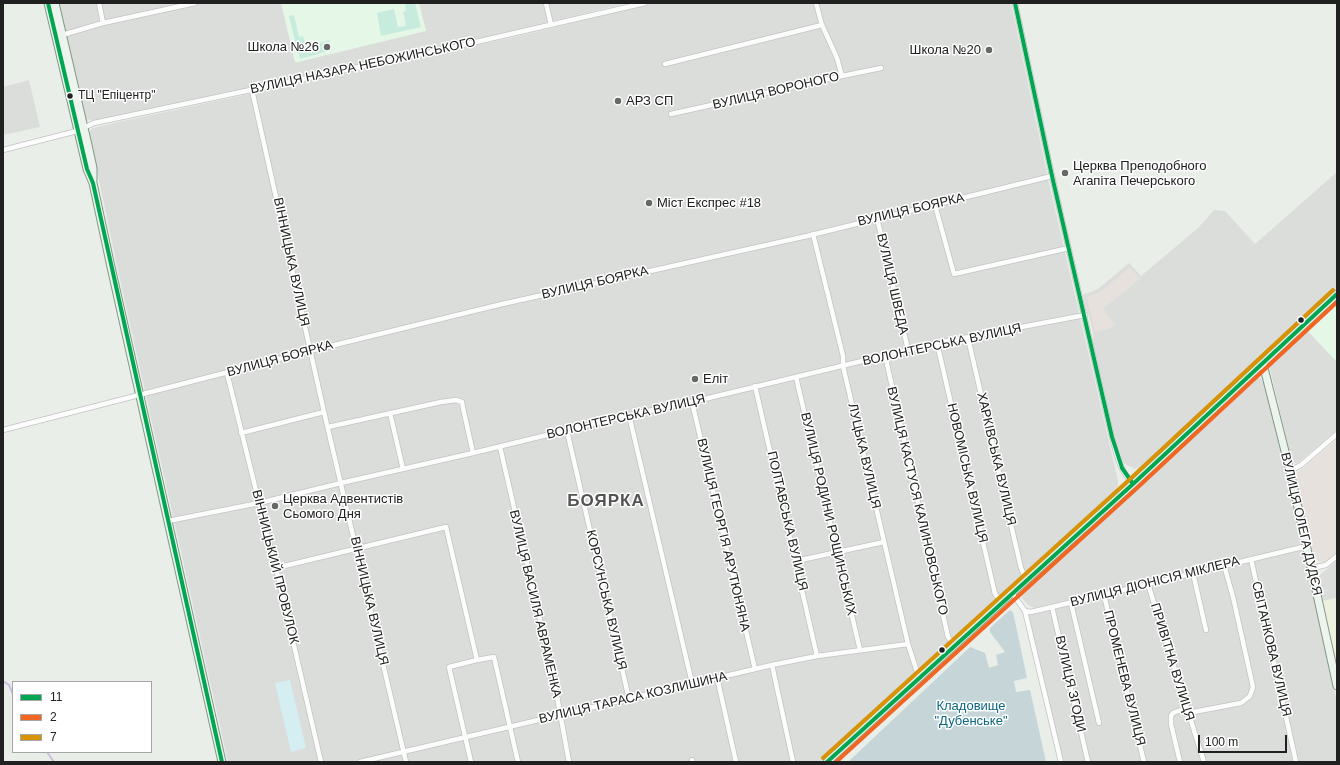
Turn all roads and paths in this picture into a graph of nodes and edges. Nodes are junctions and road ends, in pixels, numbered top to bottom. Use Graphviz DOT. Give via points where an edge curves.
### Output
graph roads {
  1 [pos="48,3"];
  2 [pos="55,3"];
  3 [pos="99,3"];
  4 [pos="195,3"];
  5 [pos="546,3"];
  6 [pos="644,3"];
  7 [pos="816,3"];
  8 [pos="1015,3"];
  9 [pos="187,4"];
  10 [pos="103,23"];
  11 [pos="551,25"];
  12 [pos="822,25"];
  13 [pos="62,35"];
  14 [pos="665,64"];
  15 [pos="881,68"];
  16 [pos="842,76"];
  17 [pos="252,90"];
  18 [pos="671,114"];
  19 [pos="81,129"];
  20 [pos="3,150"];
  21 [pos="1052,176"];
  22 [pos="935,205"];
  23 [pos="877,218"];
  24 [pos="813,234"];
  25 [pos="1069,248"];
  26 [pos="1337,294"];
  27 [pos="1085,315"];
  28 [pos="968,338"];
  29 [pos="937,343"];
  30 [pos="908,350"];
  31 [pos="310,351"];
  32 [pos="885,355"];
  33 [pos="1263,364"];
  34 [pos="843,366"];
  35 [pos="227,373"];
  36 [pos="796,377"];
  37 [pos="755,386"];
  38 [pos="140,394"];
  39 [pos="692,402"];
  40 [pos="324,412"];
  41 [pos="390,413"];
  42 [pos="629,415"];
  43 [pos="328,427"];
  44 [pos="3,430"];
  45 [pos="567,431"];
  46 [pos="241,433"];
  47 [pos="1337,434"];
  48 [pos="500,447"];
  49 [pos="473,453"];
  50 [pos="403,469"];
  51 [pos="1290,471"];
  52 [pos="341,483"];
  53 [pos="1133,484"];
  54 [pos="259,503"];
  55 [pos="168,521"];
  56 [pos="884,542"];
  57 [pos="1307,546"];
  58 [pos="356,548"];
  59 [pos="836,553"];
  60 [pos="1337,556"];
  61 [pos="1251,559"];
  62 [pos="796,561"];
  63 [pos="1224,565"];
  64 [pos="276,568"];
  65 [pos="1312,568"];
  66 [pos="1193,573"];
  67 [pos="1026,580"];
  68 [pos="1148,584"];
  69 [pos="1012,593"];
  70 [pos="1104,595"];
  71 [pos="1002,602"];
  72 [pos="1071,603"];
  73 [pos="1052,607"];
  74 [pos="1025,611"];
  75 [pos="1206,630"];
  76 [pos="908,644"];
  77 [pos="954,646"];
  78 [pos="860,650"];
  79 [pos="817,656"];
  80 [pos="477,660"];
  81 [pos="772,665"];
  82 [pos="755,669"];
  83 [pos="717,677"];
  84 [pos="919,678"];
  85 [pos="692,683"];
  86 [pos="1337,686"];
  87 [pos="629,699"];
  88 [pos="1187,711"];
  89 [pos="559,715"];
  90 [pos="1099,723"];
  91 [pos="510,727"];
  92 [pos="465,738"];
  93 [pos="404,752"];
  94 [pos="222,762"];
  95 [pos="321,762"];
  96 [pos="360,762"];
  97 [pos="406,762"];
  98 [pos="471,762"];
  99 [pos="518,762"];
  100 [pos="569,762"];
  101 [pos="736,762"];
  102 [pos="793,762"];
  103 [pos="827,762"];
  104 [pos="1061,762"];
  105 [pos="1088,762"];
  106 [pos="1144,762"];
  107 [pos="1180,762"];
  108 [pos="1204,762"];
  109 [pos="1296,762"];
  1 -- 19 [label="main road"];
  2 -- 13 [label="main road"];
  3 -- 10 [label="street"];
  4 -- 9 [label="street"];
  5 -- 11 [label="street"];
  6 -- 11 [label="street, ВУЛИЦЯ НАЗАРА НЕБОЖИНСЬКОГО"];
  7 -- 12 [label="street"];
  8 -- 21 [label="street"];
  9 -- 10 [label="street"];
  10 -- 13 [label="street"];
  11 -- 17 [label="street, ВУЛИЦЯ НАЗАРА НЕБОЖИНСЬКОГО"];
  12 -- 14 [label="street"];
  12 -- 16 [label="street"];
  13 -- 19 [label="main road"];
  15 -- 16 [label="street, ВУЛИЦЯ ВОРОНОГО"];
  16 -- 18 [label="street, ВУЛИЦЯ ВОРОНОГО"];
  17 -- 19 [label="street, ВУЛИЦЯ НАЗАРА НЕБОЖИНСЬКОГО" via="94,123"];
  17 -- 31 [label="street, ВІННИЦЬКА ВУЛИЦЯ"];
  19 -- 20 [label="street, ВУЛИЦЯ НАЗАРА НЕБОЖИНСЬКОГО"];
  19 -- 38 [label="main road" via="87,169 93,183"];
  21 -- 22 [label="street, ВУЛИЦЯ БОЯРКА"];
  21 -- 25 [label="street"];
  22 -- 23 [label="street, ВУЛИЦЯ БОЯРКА"];
  22 -- 25 [label="street" via="954,274"];
  23 -- 24 [label="street, ВУЛИЦЯ БОЯРКА"];
  23 -- 30 [label="street, ВУЛИЦЯ ШВЕДА"];
  24 -- 31 [label="street, ВУЛИЦЯ БОЯРКА" via="498,305"];
  24 -- 34 [label="street, ЛУЦЬКА ВУЛИЦЯ" via="843,356"];
  25 -- 27 [label="street"];
  26 -- 33 [label="main road"];
  27 -- 28 [label="street, ВОЛОНТЕРСЬКА ВУЛИЦЯ"];
  27 -- 53 [label="street" via="1119,465"];
  28 -- 29 [label="street, ВОЛОНТЕРСЬКА ВУЛИЦЯ"];
  28 -- 67 [label="street, ХАРКІВСЬКА ВУЛИЦЯ" via="1021,568"];
  29 -- 30 [label="street, ВОЛОНТЕРСЬКА ВУЛИЦЯ"];
  29 -- 71 [label="street, НОВОМІСЬКА ВУЛИЦЯ" via="995,594"];
  30 -- 32 [label="street, ВОЛОНТЕРСЬКА ВУЛИЦЯ"];
  31 -- 35 [label="street, ВУЛИЦЯ БОЯРКА"];
  31 -- 40 [label="street, ВІННИЦЬКА ВУЛИЦЯ"];
  32 -- 34 [label="street, ВОЛОНТЕРСЬКА ВУЛИЦЯ"];
  32 -- 77 [label="street, ВУЛИЦЯ КАСТУСЯ КАЛИНОВСЬКОГО" via="948,637"];
  33 -- 51 [label="main road, ВУЛИЦЯ ОЛЕГА ДУДЄЯ"];
  33 -- 53 [label="main road"];
  34 -- 36 [label="street, ВОЛОНТЕРСЬКА ВУЛИЦЯ"];
  34 -- 56 [label="street, ЛУЦЬКА ВУЛИЦЯ"];
  35 -- 38 [label="street, ВУЛИЦЯ БОЯРКА"];
  35 -- 46 [label="street, ВІННИЦЬКИЙ ПРОВУЛОК"];
  36 -- 37 [label="street, ВОЛОНТЕРСЬКА ВУЛИЦЯ"];
  36 -- 59 [label="street, ВУЛИЦЯ РОДИНИ РОЩИНСЬКИХ"];
  37 -- 39 [label="street, ВОЛОНТЕРСЬКА ВУЛИЦЯ"];
  37 -- 62 [label="street, ПОЛТАВСЬКА ВУЛИЦЯ"];
  38 -- 44 [label="street, ВУЛИЦЯ БОЯРКА"];
  38 -- 55 [label="main road"];
  39 -- 42 [label="street, ВОЛОНТЕРСЬКА ВУЛИЦЯ"];
  39 -- 82 [label="street, ВУЛИЦЯ ГЕОРГІЯ АРУТЮНЯНА"];
  40 -- 43 [label="street, ВІННИЦЬКА ВУЛИЦЯ"];
  40 -- 46 [label="street"];
  41 -- 43 [label="street"];
  41 -- 49 [label="street" via="441,402 462,402"];
  41 -- 50 [label="street"];
  42 -- 45 [label="street, ВОЛОНТЕРСЬКА ВУЛИЦЯ"];
  42 -- 85 [label="street"];
  43 -- 52 [label="street, ВІННИЦЬКА ВУЛИЦЯ"];
  45 -- 48 [label="street, ВОЛОНТЕРСЬКА ВУЛИЦЯ"];
  45 -- 87 [label="street, КОРСУНСЬКА ВУЛИЦЯ"];
  46 -- 54 [label="street, ВІННИЦЬКИЙ ПРОВУЛОК"];
  47 -- 51 [label="street" via="1301,465"];
  48 -- 49 [label="street, ВОЛОНТЕРСЬКА ВУЛИЦЯ"];
  48 -- 89 [label="street, ВУЛИЦЯ ВАСИЛЯ АВРАМЕНКА" via="554,680"];
  49 -- 50 [label="street, ВОЛОНТЕРСЬКА ВУЛИЦЯ"];
  50 -- 52 [label="street, ВОЛОНТЕРСЬКА ВУЛИЦЯ"];
  51 -- 57 [label="main road, ВУЛИЦЯ ОЛЕГА ДУДЄЯ"];
  52 -- 54 [label="street, ВОЛОНТЕРСЬКА ВУЛИЦЯ"];
  52 -- 58 [label="street, ВІННИЦЬКА ВУЛИЦЯ"];
  53 -- 67 [label="main road"];
  54 -- 55 [label="street, ВОЛОНТЕРСЬКА ВУЛИЦЯ"];
  54 -- 64 [label="street, ВІННИЦЬКИЙ ПРОВУЛОК"];
  55 -- 94 [label="main road"];
  56 -- 59 [label="street"];
  56 -- 76 [label="street, ЛУЦЬКА ВУЛИЦЯ"];
  57 -- 61 [label="street, ВУЛИЦЯ ДІОНІСІЯ МІКЛЕРА"];
  57 -- 65 [label="main road, ВУЛИЦЯ ОЛЕГА ДУДЄЯ"];
  58 -- 64 [label="street"];
  58 -- 80 [label="street" via="446,527"];
  58 -- 93 [label="street, ВІННИЦЬКА ВУЛИЦЯ"];
  59 -- 62 [label="street"];
  59 -- 78 [label="street, ВУЛИЦЯ РОДИНИ РОЩИНСЬКИХ"];
  60 -- 65 [label="street" via="1326,565"];
  61 -- 63 [label="street, ВУЛИЦЯ ДІОНІСІЯ МІКЛЕРА"];
  61 -- 109 [label="street, СВІТАНКОВА ВУЛИЦЯ"];
  62 -- 79 [label="street, ПОЛТАВСЬКА ВУЛИЦЯ"];
  63 -- 66 [label="street, ВУЛИЦЯ ДІОНІСІЯ МІКЛЕРА"];
  63 -- 88 [label="street" via="1254,687 1241,703"];
  64 -- 95 [label="street, ВІННИЦЬКИЙ ПРОВУЛОК"];
  65 -- 86 [label="main road, ВУЛИЦЯ ОЛЕГА ДУДЄЯ"];
  66 -- 68 [label="street, ВУЛИЦЯ ДІОНІСІЯ МІКЛЕРА"];
  66 -- 75 [label="street"];
  67 -- 69 [label="main road"];
  68 -- 70 [label="street, ВУЛИЦЯ ДІОНІСІЯ МІКЛЕРА"];
  68 -- 88 [label="street, ПРИВІТНА ВУЛИЦЯ"];
  69 -- 71 [label="main road"];
  69 -- 74 [label="street"];
  70 -- 72 [label="street, ВУЛИЦЯ ДІОНІСІЯ МІКЛЕРА"];
  70 -- 106 [label="street, ПРОМЕНЕВА ВУЛИЦЯ"];
  71 -- 77 [label="main road"];
  72 -- 73 [label="street, ВУЛИЦЯ ДІОНІСІЯ МІКЛЕРА"];
  72 -- 90 [label="street"];
  73 -- 74 [label="street, ВУЛИЦЯ ДІОНІСІЯ МІКЛЕРА"];
  73 -- 105 [label="street, ВУЛИЦЯ ЗГОДИ"];
  74 -- 104 [label="street"];
  76 -- 78 [label="street, ВУЛИЦЯ ТАРАСА КОЗЛИШИНА"];
  76 -- 84 [label="street, ЛУЦЬКА ВУЛИЦЯ"];
  77 -- 84 [label="main road"];
  78 -- 79 [label="street, ВУЛИЦЯ ТАРАСА КОЗЛИШИНА"];
  79 -- 81 [label="street, ВУЛИЦЯ ТАРАСА КОЗЛИШИНА"];
  80 -- 91 [label="street" via="494,656"];
  80 -- 92 [label="street" via="449,668"];
  81 -- 82 [label="street, ВУЛИЦЯ ТАРАСА КОЗЛИШИНА"];
  81 -- 102 [label="street"];
  82 -- 83 [label="street, ВУЛИЦЯ ТАРАСА КОЗЛИШИНА"];
  83 -- 85 [label="street, ВУЛИЦЯ ТАРАСА КОЗЛИШИНА"];
  83 -- 101 [label="street"];
  84 -- 103 [label="main road"];
  85 -- 87 [label="street, ВУЛИЦЯ ТАРАСА КОЗЛИШИНА"];
  87 -- 89 [label="street, ВУЛИЦЯ ТАРАСА КОЗЛИШИНА"];
  88 -- 107 [label="street" via="1173,713 1171,716"];
  88 -- 108 [label="street, ПРИВІТНА ВУЛИЦЯ"];
  89 -- 91 [label="street, ВУЛИЦЯ ТАРАСА КОЗЛИШИНА"];
  89 -- 100 [label="street, ВУЛИЦЯ ВАСИЛЯ АВРАМЕНКА"];
  91 -- 92 [label="street, ВУЛИЦЯ ТАРАСА КОЗЛИШИНА"];
  91 -- 99 [label="street"];
  92 -- 93 [label="street, ВУЛИЦЯ ТАРАСА КОЗЛИШИНА"];
  92 -- 98 [label="street"];
  93 -- 96 [label="street, ВУЛИЦЯ ТАРАСА КОЗЛИШИНА"];
  93 -- 97 [label="street, ВІННИЦЬКА ВУЛИЦЯ"];
}
